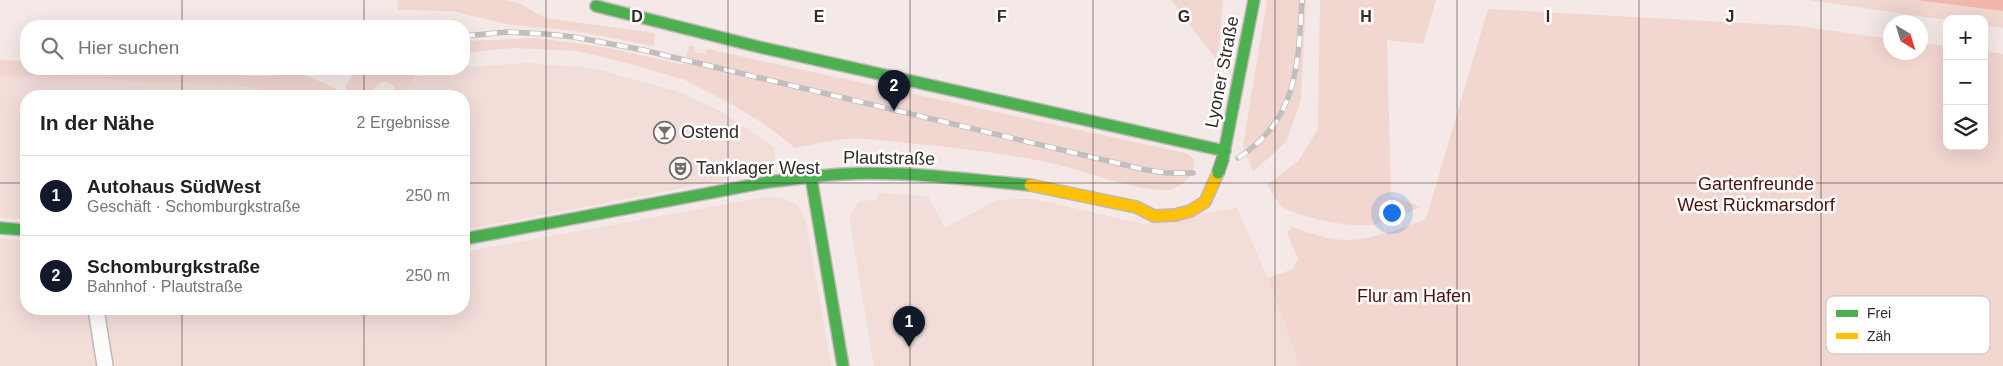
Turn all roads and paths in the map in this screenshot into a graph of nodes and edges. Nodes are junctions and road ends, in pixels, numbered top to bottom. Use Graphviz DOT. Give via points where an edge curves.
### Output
graph roads {
  1 [pos="1254,0"];
  2 [pos="596,6"];
  3 [pos="1224,155"];
  4 [pos="1217,175"];
  5 [pos="811,177"];
  6 [pos="1195,191"];
  7 [pos="1159,204"];
  8 [pos="1136,207"];
  9 [pos="0,228"];
  10 [pos="20,230"];
  11 [pos="470,238"];
  12 [pos="97,315"];
  13 [pos="105,366"];
  14 [pos="843,366"];
  1 -- 3 [label="main road, Lyoner Straße"];
  2 -- 3 [label="main road" via="760,47 1078,117"];
  3 -- 4 [label="main road, Plautstraße, bridge"];
  4 -- 6 [label="main road"];
  4 -- 8 [label="main road, Plautstraße" via="1205,202 1190,211 1154,216"];
  5 -- 8 [label="main road, Plautstraße" via="867,172 936,176 1041,186"];
  5 -- 11 [label="main road, Plautstraße" via="768,182"];
  5 -- 14 [label="main road"];
  7 -- 8 [label="main road, Plautstraße"];
  9 -- 10 [label="main road"];
  12 -- 13 [label="street"];
}
